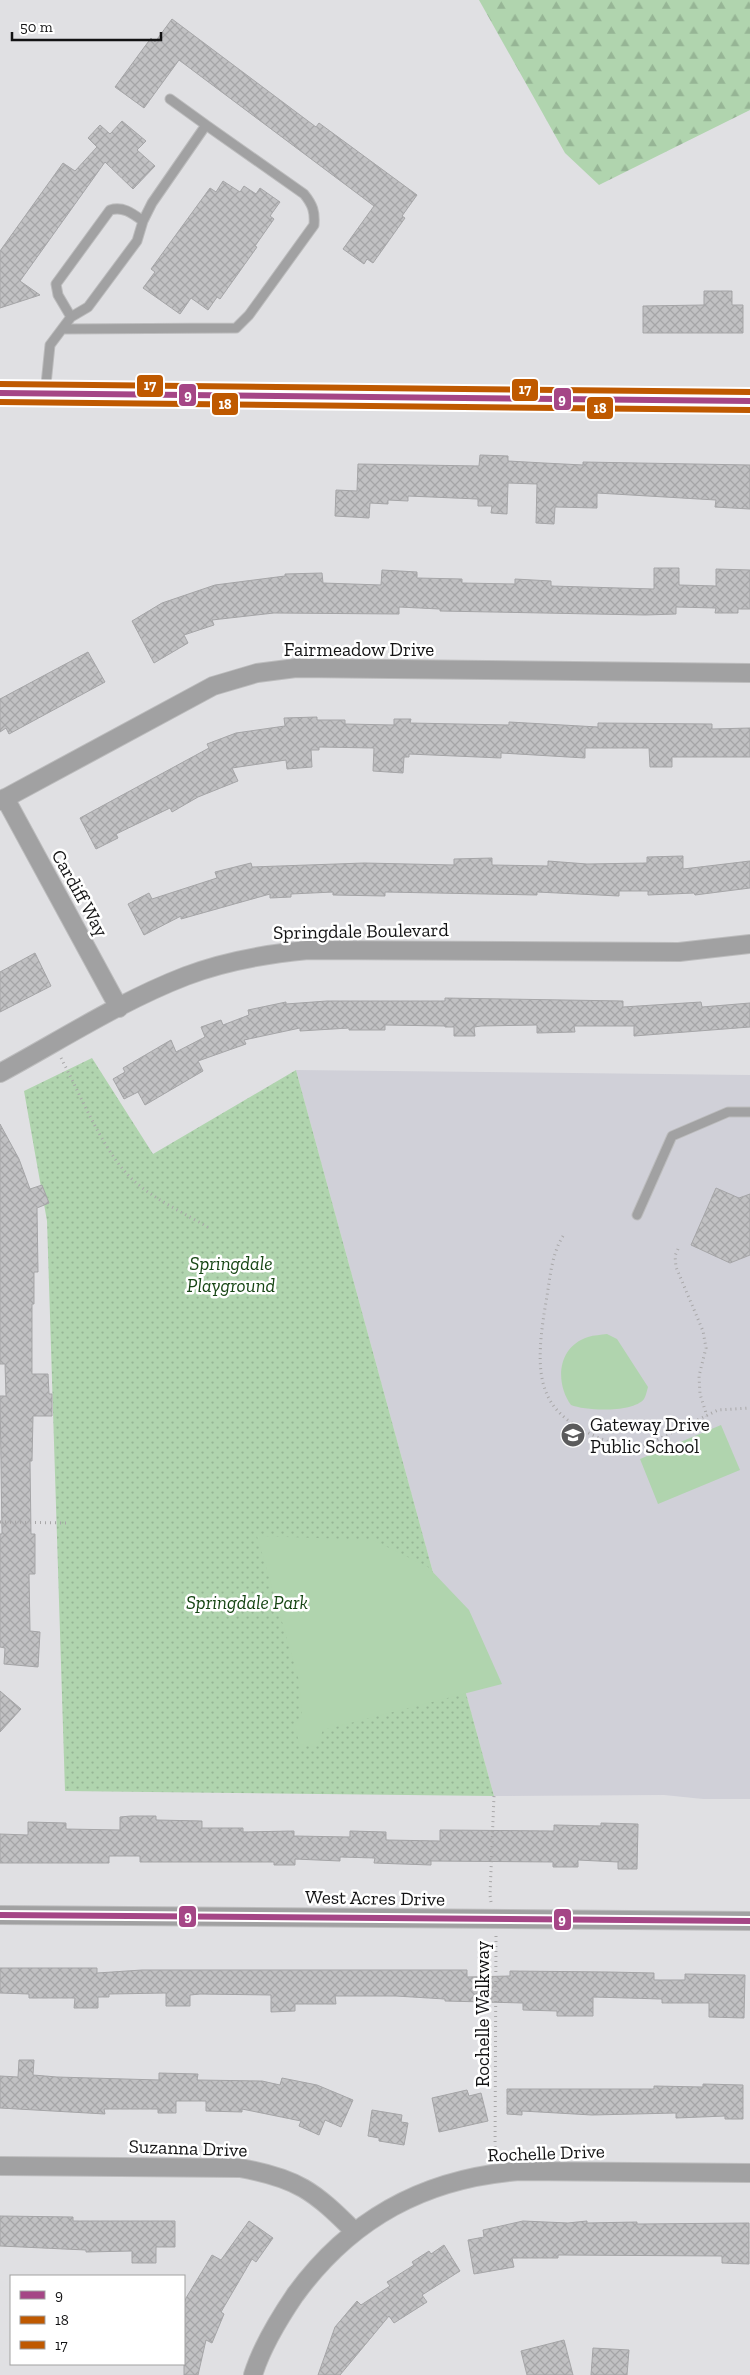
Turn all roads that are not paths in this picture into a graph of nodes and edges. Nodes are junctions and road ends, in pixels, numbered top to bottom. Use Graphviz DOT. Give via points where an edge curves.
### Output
graph roads {
  1 [pos="170,100"];
  2 [pos="206,125"];
  3 [pos="142,221"];
  4 [pos="71,317"];
  5 [pos="62,329"];
  6 [pos="0,394"];
  7 [pos="45,395"];
  8 [pos="750,401"];
  9 [pos="750,672"];
  10 [pos="2,800"];
  11 [pos="750,944"];
  12 [pos="119,1008"];
  13 [pos="0,1073"];
  14 [pos="750,1112"];
  15 [pos="637,1215"];
  16 [pos="0,1915"];
  17 [pos="750,1921"];
  18 [pos="0,2166"];
  19 [pos="750,2173"];
  20 [pos="354,2231"];
  21 [pos="253,2375"];
  1 -- 2 [label="lane"];
  2 -- 3 [label="lane"];
  2 -- 5 [label="lane" via="304,194 312,204 314,225 249,315 236,328"];
  3 -- 4 [label="lane" via="137,241 93,300 82,312"];
  3 -- 4 [label="lane" via="127,210 110,210 56,284"];
  4 -- 5 [label="lane"];
  5 -- 7 [label="lane" via="50,345"];
  6 -- 7 [label="street"];
  7 -- 8 [label="street"];
  9 -- 10 [label="street, Fairmeadow Drive" via="296,668 257,673 213,686"];
  10 -- 12 [label="street, Cardiff Way"];
  11 -- 12 [label="street, Springdale Boulevard" via="679,952 308,950 266,954 185,976"];
  12 -- 13 [label="street, Springdale Boulevard"];
  14 -- 15 [label="lane" via="728,1112 672,1136"];
  16 -- 17 [label="street, West Acres Drive"];
  18 -- 20 [label="street, Suzanna Drive" via="240,2168 274,2174 324,2200"];
  19 -- 20 [label="street, Rochelle Drive" via="494,2173 435,2188 386,2210"];
  20 -- 21 [label="street, Rochelle Drive" via="329,2254 280,2317 258,2358"];
}
